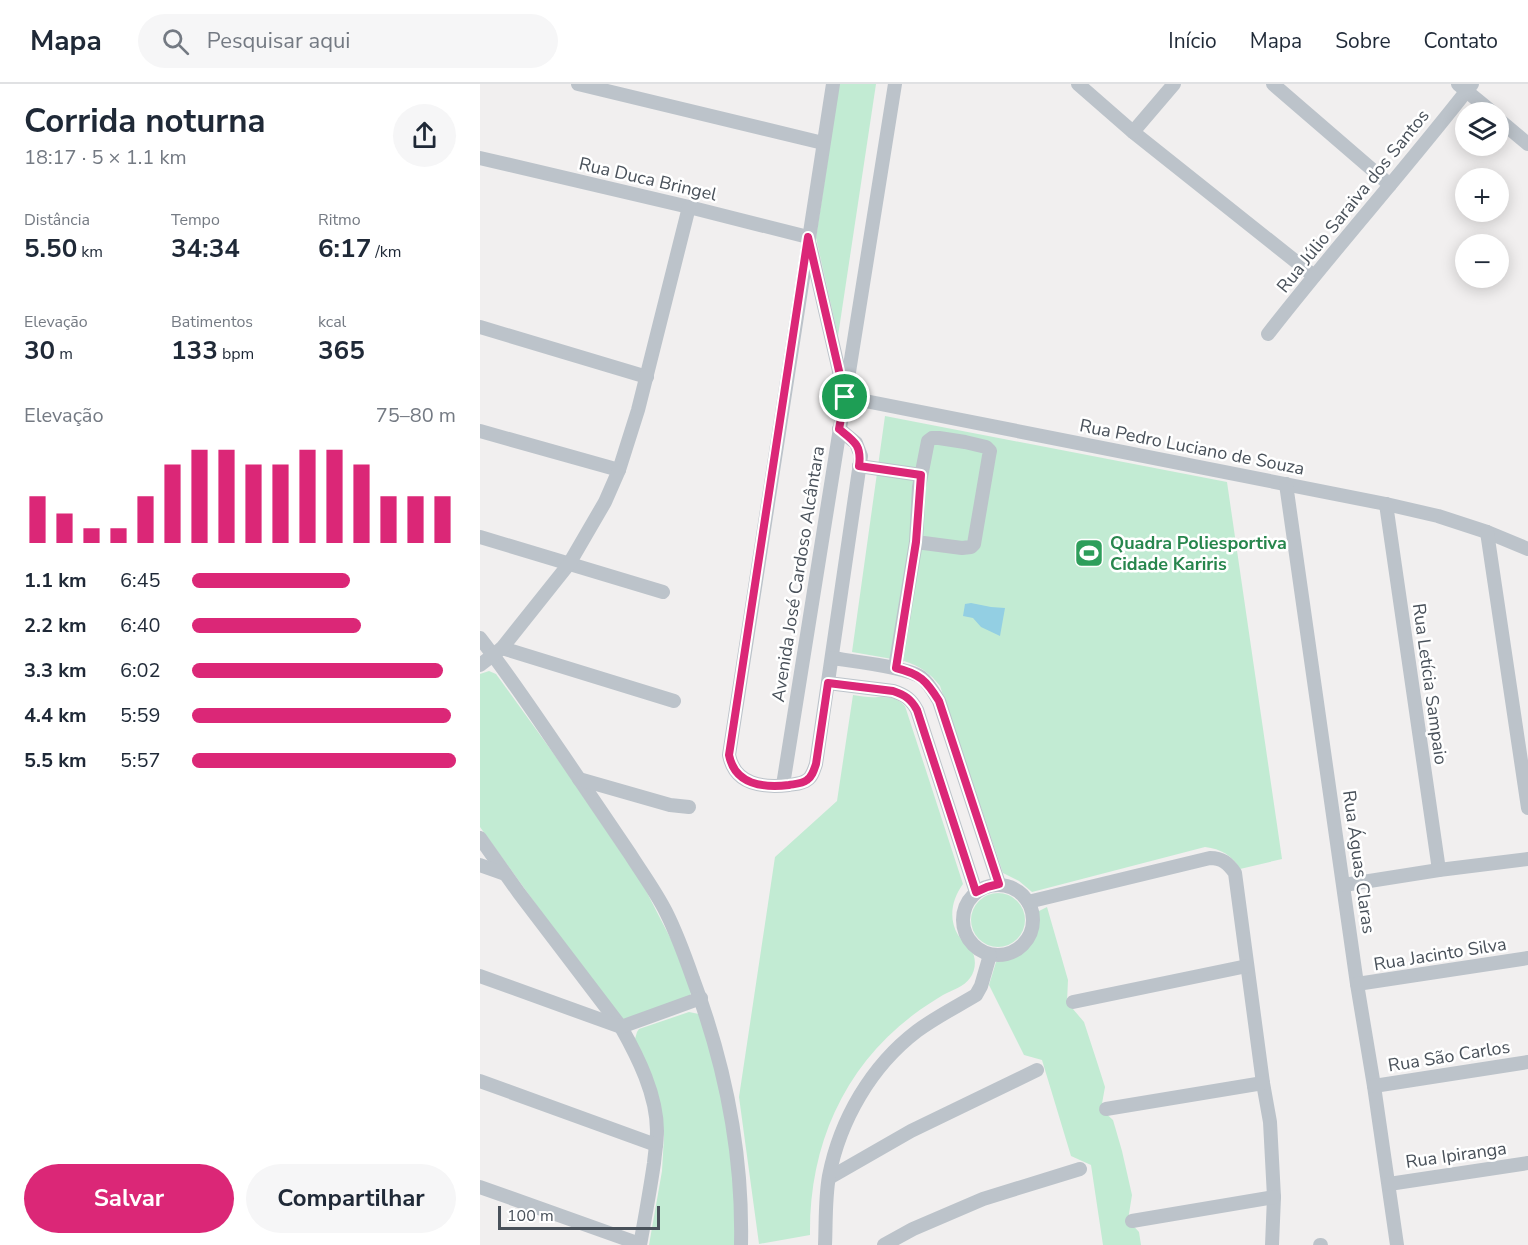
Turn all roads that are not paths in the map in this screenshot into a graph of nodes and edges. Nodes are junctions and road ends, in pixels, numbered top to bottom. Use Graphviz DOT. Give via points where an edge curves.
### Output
graph roads {
  1 [pos="578,84"];
  2 [pos="833,84"];
  3 [pos="895,84"];
  4 [pos="1078,84"];
  5 [pos="1174,84"];
  6 [pos="1273,84"];
  7 [pos="1466,86"];
  8 [pos="1482,102"];
  9 [pos="1509,128"];
  10 [pos="1133,132"];
  11 [pos="823,144"];
  12 [pos="1528,144"];
  13 [pos="480,158"];
  14 [pos="1390,185"];
  15 [pos="689,207"];
  16 [pos="808,237"];
  17 [pos="1314,276"];
  18 [pos="480,327"];
  19 [pos="1268,334"];
  20 [pos="647,377"];
  21 [pos="845,397"];
  22 [pos="839,429"];
  23 [pos="480,431"];
  24 [pos="859,466"];
  25 [pos="619,470"];
  26 [pos="921,475"];
  27 [pos="1287,483"];
  28 [pos="1386,504"];
  29 [pos="1487,532"];
  30 [pos="480,537"];
  31 [pos="916,542"];
  32 [pos="1528,549"];
  33 [pos="569,564"];
  34 [pos="663,592"];
  35 [pos="480,638"];
  36 [pos="498,652"];
  37 [pos="832,658"];
  38 [pos="480,666"];
  39 [pos="896,668"];
  40 [pos="828,683"];
  41 [pos="674,701"];
  42 [pos="579,779"];
  43 [pos="783,785"];
  44 [pos="689,807"];
  45 [pos="1528,808"];
  46 [pos="480,838"];
  47 [pos="1528,858"];
  48 [pos="480,865"];
  49 [pos="1439,870"];
  50 [pos="506,874"];
  51 [pos="999,884"];
  52 [pos="1344,885"];
  53 [pos="976,892"];
  54 [pos="1029,902"];
  55 [pos="990,955"];
  56 [pos="1528,958"];
  57 [pos="1247,966"];
  58 [pos="480,976"];
  59 [pos="1357,984"];
  60 [pos="701,998"];
  61 [pos="1073,1002"];
  62 [pos="621,1027"];
  63 [pos="1528,1062"];
  64 [pos="1036,1070"];
  65 [pos="480,1081"];
  66 [pos="1263,1083"];
  67 [pos="1374,1086"];
  68 [pos="1106,1109"];
  69 [pos="656,1145"];
  70 [pos="1528,1163"];
  71 [pos="1080,1169"];
  72 [pos="829,1178"];
  73 [pos="1389,1184"];
  74 [pos="480,1187"];
  75 [pos="1274,1197"];
  76 [pos="1132,1221"];
  77 [pos="640,1245"];
  78 [pos="741,1245"];
  79 [pos="825,1245"];
  80 [pos="884,1245"];
  81 [pos="1272,1245"];
  82 [pos="1397,1245"];
  1 -- 11 [label="street"];
  2 -- 11 [label="street"];
  3 -- 21 [label="street, Avenida José Cardoso Alcântara"];
  4 -- 10 [label="street"];
  5 -- 10 [label="street"];
  6 -- 14 [label="street"];
  7 -- 8 [label="street"];
  7 -- 14 [label="street, Rua Júlio Saraiva dos Santos"];
  9 -- 12 [label="street"];
  10 -- 17 [label="street"];
  11 -- 16 [label="street"];
  13 -- 15 [label="street, Rua Duca Bringel"];
  14 -- 17 [label="street, Rua Júlio Saraiva dos Santos"];
  15 -- 16 [label="street, Rua Duca Bringel"];
  15 -- 20 [label="street"];
  16 -- 21 [label="street"];
  16 -- 43 [label="street" via="729,755 736,773 750,782 767,787"];
  17 -- 19 [label="street, Rua Júlio Saraiva dos Santos"];
  18 -- 20 [label="street"];
  20 -- 25 [label="street"];
  21 -- 22 [label="street, Avenida José Cardoso Alcântara"];
  21 -- 27 [label="street, Rua Pedro Luciano de Souza"];
  22 -- 24 [label="street" via="856,443 861,456"];
  22 -- 43 [label="street, Avenida José Cardoso Alcântara"];
  23 -- 25 [label="street"];
  24 -- 26 [label="street"];
  24 -- 37 [label="street"];
  25 -- 33 [label="street"];
  26 -- 31 [label="street"];
  26 -- 31 [label="street" via="926,447 932,438 966,442 990,451 975,544 962,548"];
  27 -- 28 [label="street, Rua Pedro Luciano de Souza"];
  27 -- 52 [label="street, Rua Águas Claras"];
  28 -- 29 [label="street, Rua Pedro Luciano de Souza"];
  28 -- 49 [label="street, Rua Letícia Sampaio"];
  29 -- 32 [label="street, Rua Pedro Luciano de Souza"];
  29 -- 45 [label="street"];
  30 -- 33 [label="street"];
  31 -- 39 [label="street"];
  33 -- 34 [label="street"];
  33 -- 36 [label="street"];
  35 -- 36 [label="street"];
  36 -- 38 [label="street"];
  36 -- 41 [label="street"];
  36 -- 42 [label="street"];
  37 -- 39 [label="street"];
  37 -- 40 [label="street"];
  39 -- 51 [label="street" via="922,678 939,701"];
  40 -- 43 [label="street" via="812,774 808,780"];
  40 -- 53 [label="street" via="893,691 911,699"];
  42 -- 44 [label="street"];
  42 -- 60 [label="street" via="666,911"];
  46 -- 50 [label="street"];
  47 -- 49 [label="street"];
  48 -- 50 [label="street"];
  49 -- 52 [label="street"];
  50 -- 62 [label="street"];
  51 -- 53 [label="street"];
  51 -- 54 [label="street" via="1021,893"];
  52 -- 59 [label="street, Rua Águas Claras"];
  53 -- 55 [label="street" via="963,910 964,933 979,951"];
  54 -- 55 [label="street" via="1033,926 1026,942 1012,953"];
  54 -- 57 [label="street" via="1210,858 1224,860 1235,873"];
  55 -- 72 [label="street" via="976,995 901,1044 869,1080 851,1111"];
  56 -- 59 [label="street, Rua Jacinto Silva"];
  57 -- 61 [label="street"];
  57 -- 66 [label="street"];
  58 -- 62 [label="street"];
  59 -- 67 [label="street, Rua Águas Claras"];
  60 -- 62 [label="street"];
  60 -- 78 [label="street" via="723,1074 737,1153"];
  62 -- 69 [label="street" via="648,1085 656,1115"];
  63 -- 67 [label="street, Rua São Carlos"];
  64 -- 72 [label="street" via="911,1131"];
  65 -- 69 [label="street"];
  66 -- 68 [label="street"];
  66 -- 75 [label="street" via="1270,1122"];
  67 -- 73 [label="street, Rua Águas Claras"];
  69 -- 77 [label="street"];
  70 -- 73 [label="street, Rua Ipiranga"];
  71 -- 80 [label="street" via="983,1199"];
  72 -- 79 [label="street"];
  73 -- 82 [label="street, Rua Águas Claras"];
  74 -- 77 [label="street"];
  75 -- 76 [label="street"];
  75 -- 81 [label="street"];
}
